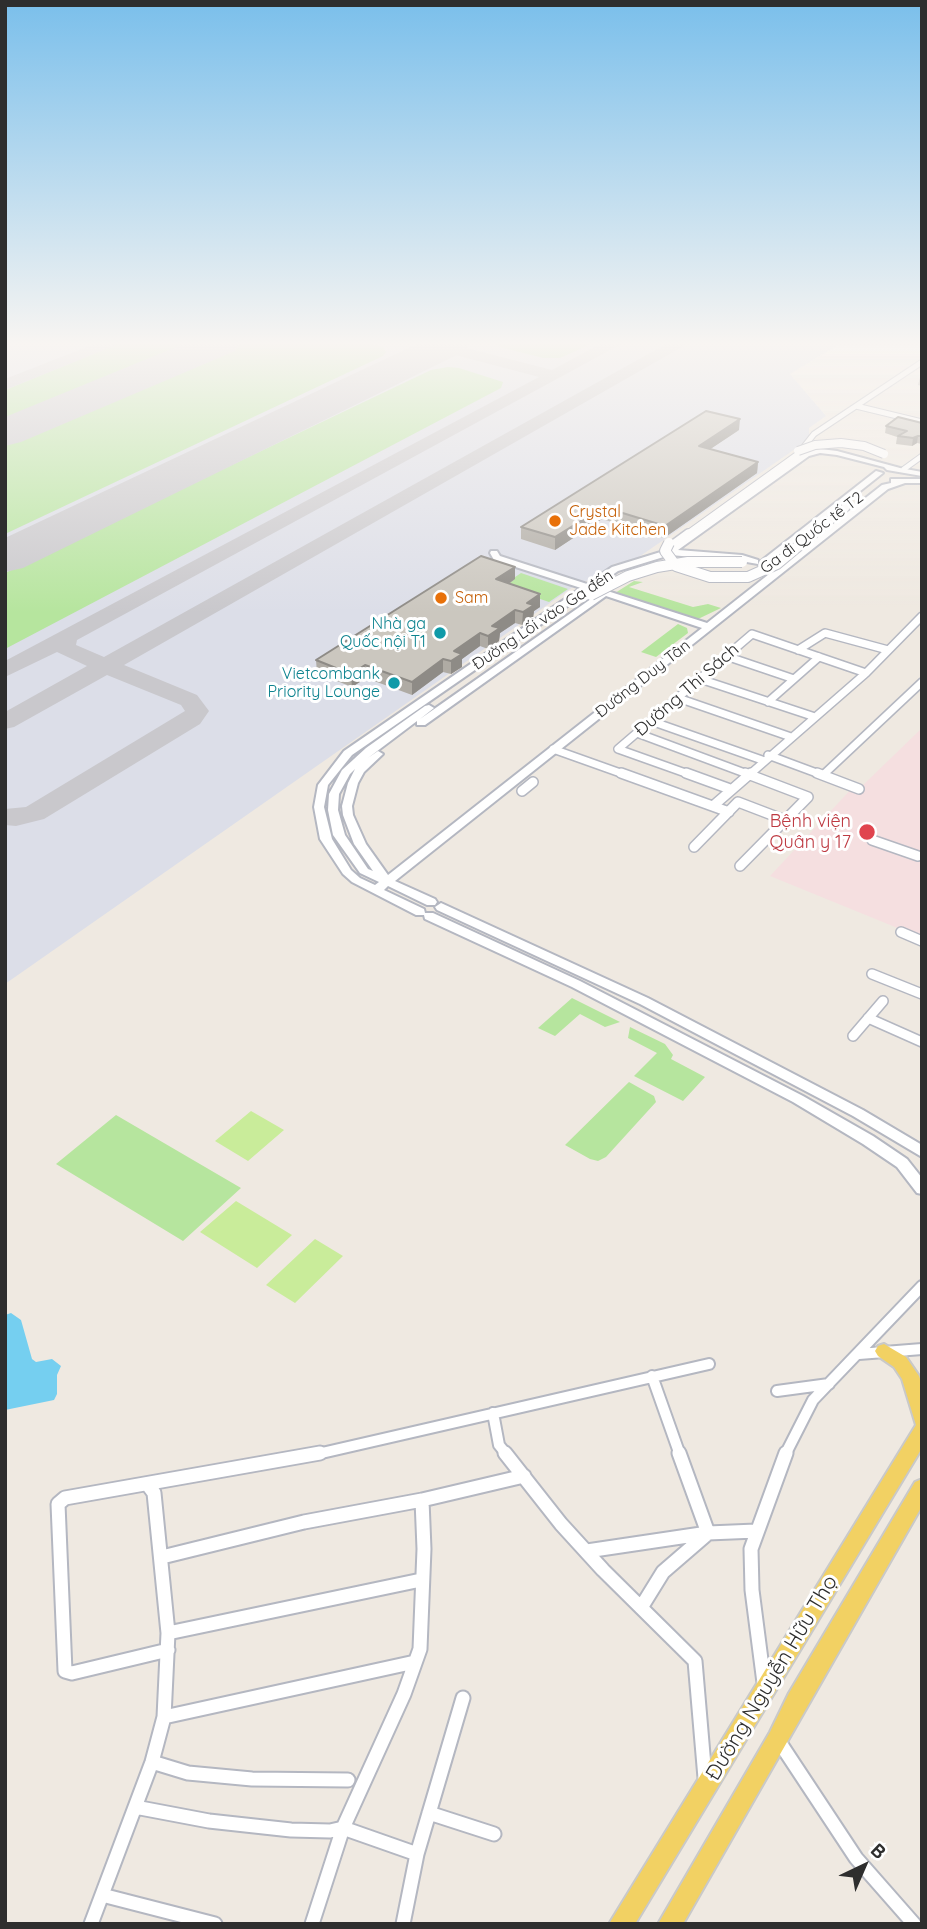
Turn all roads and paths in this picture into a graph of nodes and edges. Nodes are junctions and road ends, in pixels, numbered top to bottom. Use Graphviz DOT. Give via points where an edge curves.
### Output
graph roads {
  1 [pos="815,433"];
  2 [pos="797,456"];
  3 [pos="922,456"];
  4 [pos="902,469"];
  5 [pos="879,474"];
  6 [pos="922,474"];
  7 [pos="891,481"];
  8 [pos="904,481"];
  9 [pos="922,481"];
  10 [pos="845,508"];
  11 [pos="669,548"];
  12 [pos="494,554"];
  13 [pos="760,562"];
  14 [pos="783,569"];
  15 [pos="588,588"];
  16 [pos="604,594"];
  17 [pos="922,616"];
  18 [pos="709,627"];
  19 [pos="798,650"];
  20 [pos="888,650"];
  21 [pos="726,656"];
  22 [pos="818,657"];
  23 [pos="866,673"];
  24 [pos="699,679"];
  25 [pos="794,679"];
  26 [pos="922,682"];
  27 [pos="678,698"];
  28 [pos="768,702"];
  29 [pos="815,717"];
  30 [pos="651,721"];
  31 [pos="637,733"];
  32 [pos="791,737"];
  33 [pos="553,749"];
  34 [pos="765,758"];
  35 [pos="748,773"];
  36 [pos="823,775"];
  37 [pos="533,782"];
  38 [pos="730,789"];
  39 [pos="859,789"];
  40 [pos="522,791"];
  41 [pos="713,806"];
  42 [pos="729,812"];
  43 [pos="785,820"];
  44 [pos="336,828"];
  45 [pos="872,840"];
  46 [pos="694,847"];
  47 [pos="918,856"];
  48 [pos="740,866"];
  49 [pos="388,882"];
  50 [pos="375,891"];
  51 [pos="424,914"];
  52 [pos="901,932"];
  53 [pos="508,938"];
  54 [pos="922,941"];
  55 [pos="497,947"];
  56 [pos="872,974"];
  57 [pos="922,994"];
  58 [pos="883,1001"];
  59 [pos="868,1018"];
  60 [pos="853,1037"];
  61 [pos="922,1042"];
  62 [pos="922,1152"];
  63 [pos="915,1168"];
  64 [pos="922,1189"];
  65 [pos="922,1286"];
  66 [pos="922,1349"];
  67 [pos="884,1351"];
  68 [pos="859,1354"];
  69 [pos="709,1364"];
  70 [pos="652,1376"];
  71 [pos="829,1384"];
  72 [pos="777,1391"];
  73 [pos="493,1413"];
  74 [pos="922,1419"];
  75 [pos="922,1431"];
  76 [pos="524,1476"];
  77 [pos="148,1485"];
  78 [pos="922,1488"];
  79 [pos="422,1500"];
  80 [pos="756,1531"];
  81 [pos="708,1533"];
  82 [pos="587,1551"];
  83 [pos="162,1557"];
  84 [pos="421,1580"];
  85 [pos="642,1606"];
  86 [pos="168,1633"];
  87 [pos="168,1650"];
  88 [pos="415,1662"];
  89 [pos="765,1692"];
  90 [pos="463,1698"];
  91 [pos="164,1717"];
  92 [pos="778,1740"];
  93 [pos="152,1762"];
  94 [pos="348,1780"];
  95 [pos="706,1787"];
  96 [pos="135,1807"];
  97 [pos="429,1813"];
  98 [pos="343,1828"];
  99 [pos="494,1834"];
  100 [pos="416,1854"];
  101 [pos="102,1895"];
  102 [pos="91,1924"];
  103 [pos="215,1924"];
  104 [pos="312,1924"];
  105 [pos="403,1924"];
  106 [pos="621,1924"];
  107 [pos="670,1924"];
  108 [pos="914,1924"];
  1 -- 2 [label="street"];
  2 -- 4 [label="street, Đường Lối vào Ga đến" via="828,452"];
  2 -- 4 [label="street, bridge" via="815,445 841,443 884,454"];
  2 -- 11 [label="street, Đường Lối vào Ga đến"];
  3 -- 4 [label="street"];
  4 -- 5 [label="street" via="884,469"];
  4 -- 6 [label="street, Đường Lối vào Ga đến"];
  4 -- 8 [label="street" via="913,476"];
  5 -- 7 [label="street"];
  5 -- 13 [label="street"];
  7 -- 8 [label="street"];
  7 -- 10 [label="street, Ga đi Quốc tế T2" via="876,484"];
  8 -- 9 [label="street"];
  8 -- 14 [label="street, Đường Duy Tân" via="885,487"];
  10 -- 11 [label="street, Ga đi Quốc tế T2, bridge" via="768,570 748,577 710,578 686,570 667,556"];
  11 -- 13 [label="street"];
  11 -- 15 [label="street, Đường Lối vào Ga đến" via="615,569"];
  12 -- 15 [label="street"];
  13 -- 14 [label="street"];
  13 -- 44 [label="street, bridge" via="688,562 646,570 591,595 354,763 334,794"];
  14 -- 18 [label="street, Đường Duy Tân"];
  15 -- 16 [label="street"];
  15 -- 50 [label="street, Đường Lối vào Ga đến" via="362,742 328,775 320,797 322,829 347,872"];
  16 -- 18 [label="street"];
  16 -- 49 [label="street" via="360,770 348,795 348,815 360,844"];
  17 -- 20 [label="street"];
  18 -- 33 [label="street, Đường Duy Tân"];
  19 -- 20 [label="street" via="825,633"];
  19 -- 21 [label="street, Đường Thi Sách" via="752,635"];
  19 -- 22 [label="street"];
  20 -- 23 [label="street"];
  21 -- 24 [label="street, Đường Thi Sách"];
  21 -- 25 [label="street"];
  22 -- 23 [label="street"];
  22 -- 25 [label="street"];
  23 -- 29 [label="street"];
  24 -- 27 [label="street, Đường Thi Sách"];
  24 -- 28 [label="street"];
  25 -- 28 [label="street"];
  26 -- 36 [label="street"];
  27 -- 30 [label="street, Đường Thi Sách"];
  27 -- 32 [label="street"];
  28 -- 29 [label="street"];
  29 -- 32 [label="street"];
  30 -- 31 [label="street, Đường Thi Sách"];
  30 -- 34 [label="street"];
  31 -- 35 [label="street"];
  31 -- 38 [label="street, Đường Thi Sách" via="618,749"];
  32 -- 34 [label="street"];
  33 -- 41 [label="street"];
  33 -- 49 [label="street, Đường Duy Tân"];
  34 -- 35 [label="street"];
  34 -- 36 [label="street"];
  35 -- 38 [label="street"];
  35 -- 43 [label="street" via="808,797"];
  36 -- 39 [label="street"];
  37 -- 40 [label="street"];
  38 -- 41 [label="street"];
  41 -- 42 [label="street"];
  42 -- 43 [label="street" via="738,802"];
  42 -- 46 [label="street"];
  43 -- 48 [label="street"];
  44 -- 49 [label="street" via="364,871"];
  45 -- 47 [label="street"];
  49 -- 50 [label="street, Đường Duy Tân"];
  49 -- 53 [label="street"];
  50 -- 51 [label="street"];
  51 -- 55 [label="street"];
  52 -- 54 [label="street"];
  53 -- 55 [label="street"];
  53 -- 62 [label="street" via="713,1037"];
  55 -- 63 [label="street" via="763,1081"];
  56 -- 57 [label="street"];
  58 -- 59 [label="street"];
  59 -- 60 [label="street"];
  59 -- 61 [label="street"];
  63 -- 64 [label="street"];
  65 -- 68 [label="street"];
  66 -- 67 [label="street"];
  67 -- 68 [label="street"];
  67 -- 74 [label="main road" via="910,1376"];
  68 -- 71 [label="street"];
  69 -- 70 [label="street"];
  70 -- 73 [label="street"];
  70 -- 81 [label="street"];
  71 -- 72 [label="street"];
  71 -- 80 [label="street" via="794,1433"];
  73 -- 76 [label="street" via="499,1445"];
  73 -- 77 [label="street" via="294,1459"];
  75 -- 89 [label="main road, Đường Nguyễn Hữu Thọ"];
  76 -- 79 [label="street"];
  76 -- 82 [label="street"];
  77 -- 83 [label="street" via="154,1493"];
  77 -- 87 [label="street" via="65,1498 58,1504 65,1671"];
  78 -- 92 [label="main road, Đường Nguyễn Hữu Thọ"];
  79 -- 83 [label="street" via="304,1522"];
  79 -- 84 [label="street"];
  80 -- 81 [label="street"];
  80 -- 89 [label="street" via="751,1549 752,1590"];
  81 -- 82 [label="street"];
  81 -- 85 [label="street" via="663,1572"];
  82 -- 85 [label="street"];
  83 -- 86 [label="street"];
  84 -- 86 [label="street"];
  84 -- 88 [label="street"];
  85 -- 95 [label="street" via="695,1661"];
  86 -- 87 [label="street"];
  87 -- 91 [label="street"];
  88 -- 91 [label="street"];
  88 -- 98 [label="street"];
  89 -- 95 [label="main road, Đường Nguyễn Hữu Thọ"];
  90 -- 97 [label="street"];
  91 -- 93 [label="street"];
  92 -- 107 [label="main road, Đường Nguyễn Hữu Thọ"];
  92 -- 108 [label="street" via="856,1858"];
  93 -- 94 [label="street" via="201,1774 252,1779"];
  93 -- 96 [label="street"];
  95 -- 106 [label="main road, Đường Nguyễn Hữu Thọ"];
  96 -- 98 [label="street" via="292,1830"];
  96 -- 101 [label="street"];
  97 -- 99 [label="street"];
  97 -- 100 [label="street"];
  98 -- 100 [label="street"];
  98 -- 104 [label="street"];
  100 -- 105 [label="street"];
  101 -- 102 [label="street"];
  101 -- 103 [label="street"];
}
